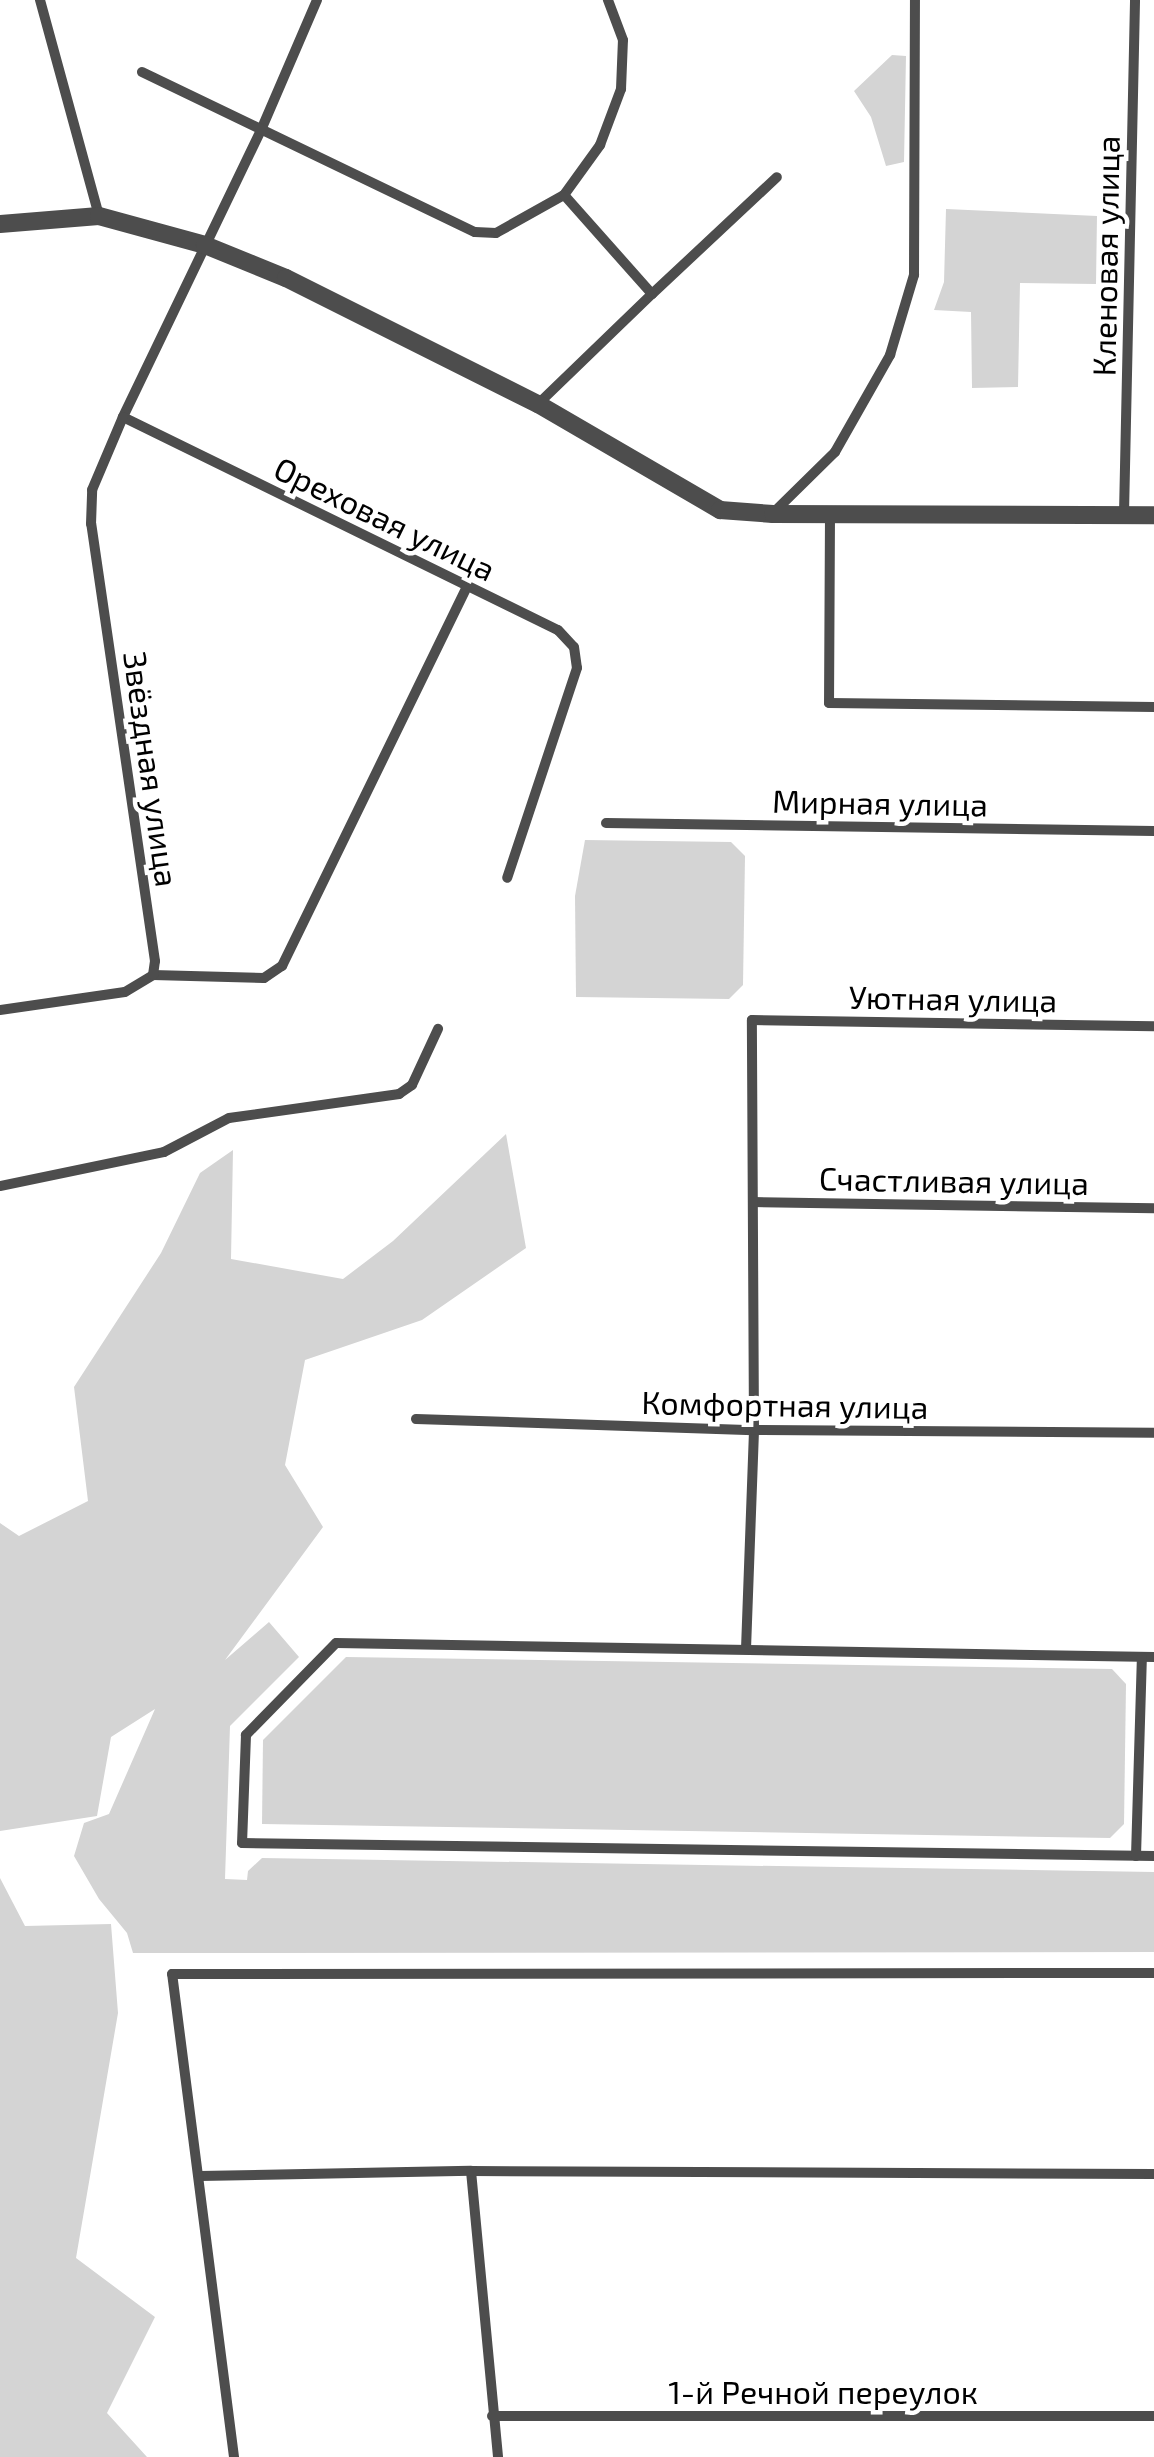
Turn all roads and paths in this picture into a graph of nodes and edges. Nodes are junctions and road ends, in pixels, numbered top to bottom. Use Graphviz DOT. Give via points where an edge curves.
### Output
graph roads {
  1 [pos="40,0"];
  2 [pos="317,0"];
  3 [pos="608,0"];
  4 [pos="915,0"];
  5 [pos="1135,0"];
  6 [pos="142,72"];
  7 [pos="262,128"];
  8 [pos="777,177"];
  9 [pos="564,195"];
  10 [pos="100,216"];
  11 [pos="0,224"];
  12 [pos="205,245"];
  13 [pos="652,294"];
  14 [pos="538,404"];
  15 [pos="123,417"];
  16 [pos="772,514"];
  17 [pos="1124,514"];
  18 [pos="830,515"];
  19 [pos="1154,516"];
  20 [pos="467,586"];
  21 [pos="1154,707"];
  22 [pos="606,823"];
  23 [pos="1154,831"];
  24 [pos="506,878"];
  25 [pos="153,976"];
  26 [pos="0,1010"];
  27 [pos="1154,1026"];
  28 [pos="438,1029"];
  29 [pos="0,1186"];
  30 [pos="753,1202"];
  31 [pos="1154,1208"];
  32 [pos="416,1419"];
  33 [pos="754,1430"];
  34 [pos="1154,1433"];
  35 [pos="746,1649"];
  36 [pos="1148,1657"];
  37 [pos="1136,1856"];
  38 [pos="1154,1856"];
  39 [pos="1154,1972"];
  40 [pos="472,2171"];
  41 [pos="1154,2174"];
  42 [pos="200,2176"];
  43 [pos="492,2416"];
  44 [pos="1154,2416"];
  45 [pos="234,2457"];
  46 [pos="498,2457"];
  1 -- 10 [label="street"];
  2 -- 7 [label="street"];
  3 -- 9 [label="street" via="623,40 621,89 600,146"];
  4 -- 16 [label="street" via="914,274 890,355 835,452"];
  5 -- 17 [label="street, Кленовая улица"];
  6 -- 7 [label="street"];
  7 -- 9 [label="street" via="475,232 496,233"];
  7 -- 12 [label="street"];
  8 -- 13 [label="street"];
  9 -- 13 [label="street"];
  10 -- 11 [label="street"];
  10 -- 12 [label="street"];
  12 -- 14 [label="street" via="286,278"];
  12 -- 15 [label="street"];
  13 -- 14 [label="street"];
  14 -- 16 [label="street" via="720,510"];
  15 -- 20 [label="street, Ореховая улица"];
  15 -- 25 [label="street, Звёздная улица" via="92,490 91,524"];
  16 -- 18 [label="street"];
  17 -- 18 [label="street"];
  17 -- 19 [label="street"];
  18 -- 21 [label="street" via="828,703"];
  20 -- 24 [label="street, Ореховая улица" via="558,630 574,646 578,668"];
  20 -- 25 [label="street" via="282,966 264,978"];
  22 -- 23 [label="street, Мирная улица"];
  25 -- 26 [label="street" via="124,992"];
  27 -- 30 [label="street, Уютная улица" via="752,1020"];
  28 -- 29 [label="street" via="412,1085 399,1094 228,1118 164,1152"];
  30 -- 31 [label="street, Счастливая улица"];
  30 -- 33 [label="street"];
  32 -- 33 [label="street, Комфортная улица"];
  33 -- 34 [label="street, Комфортная улица"];
  33 -- 35 [label="street"];
  35 -- 36 [label="street"];
  35 -- 37 [label="street" via="336,1643 246,1736 242,1843"];
  36 -- 37 [label="street"];
  37 -- 38 [label="street"];
  39 -- 42 [label="street" via="172,1974"];
  40 -- 41 [label="street"];
  40 -- 42 [label="street"];
  40 -- 43 [label="street"];
  42 -- 45 [label="street"];
  43 -- 44 [label="street, 1-й Речной переулок"];
  43 -- 46 [label="street"];
}
